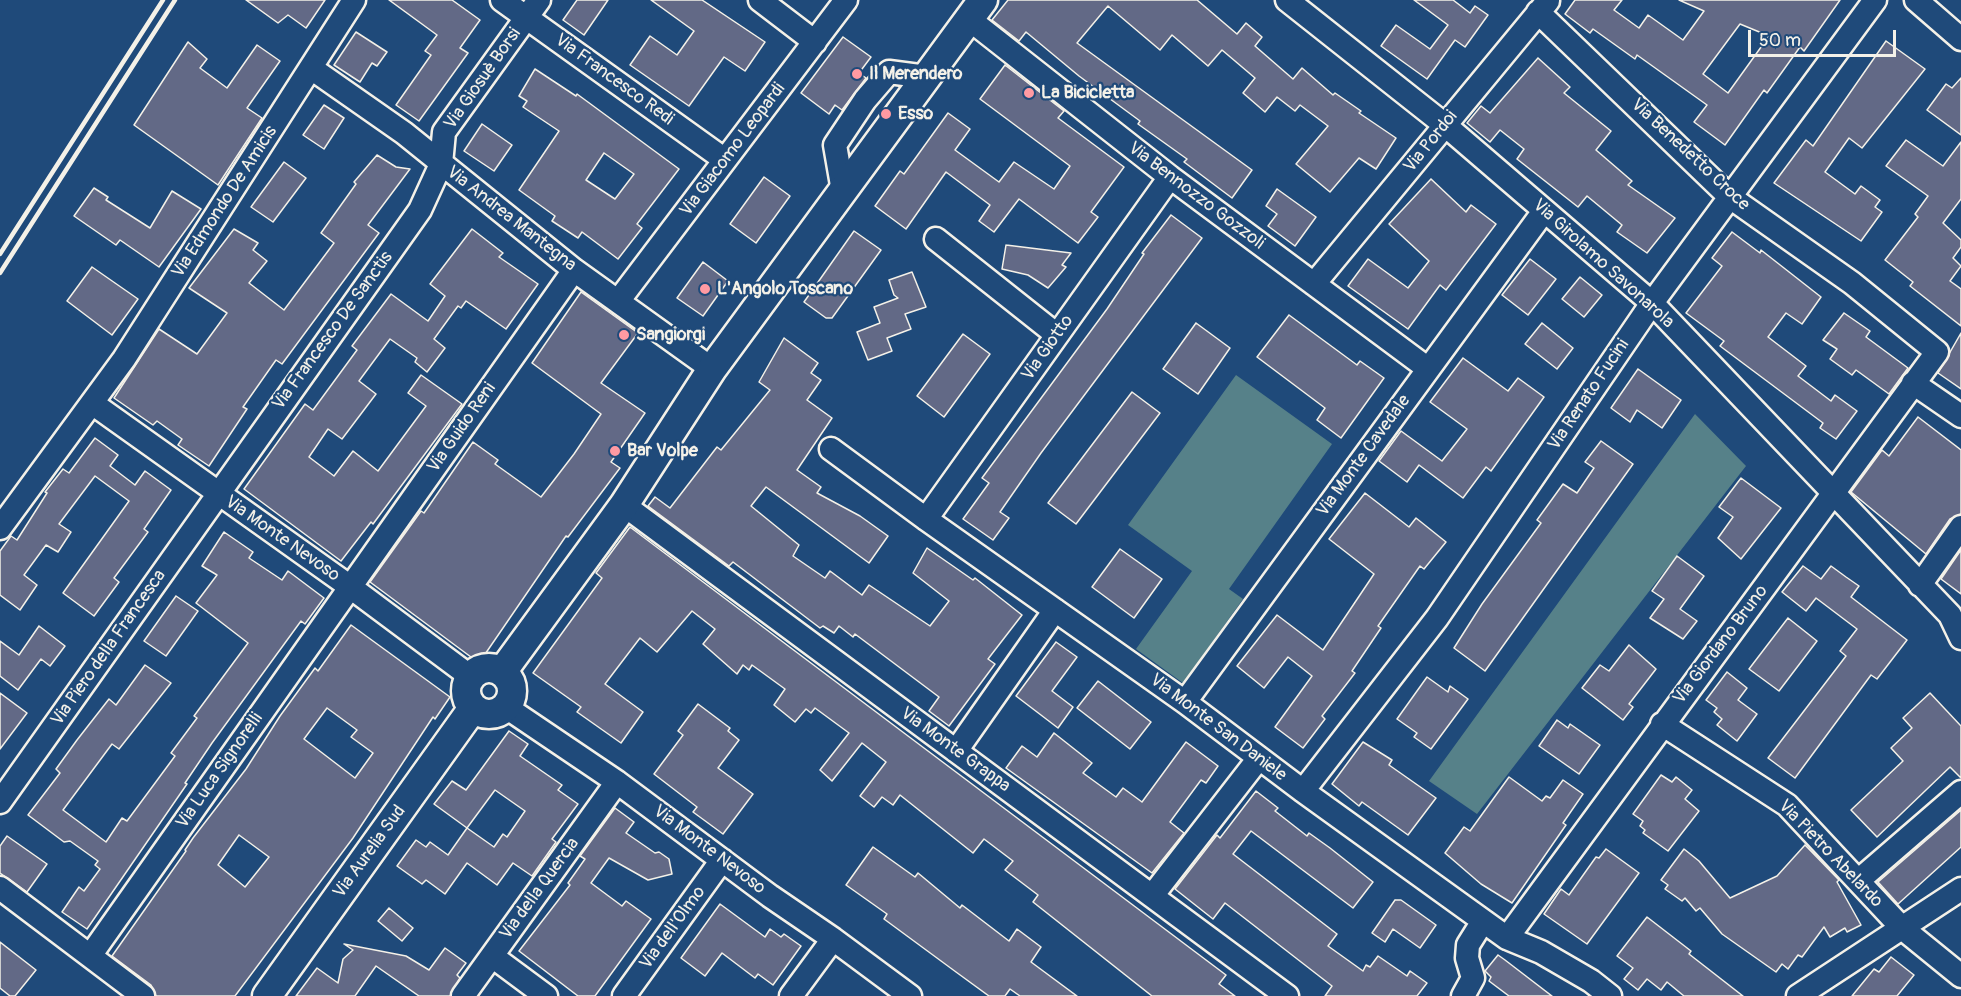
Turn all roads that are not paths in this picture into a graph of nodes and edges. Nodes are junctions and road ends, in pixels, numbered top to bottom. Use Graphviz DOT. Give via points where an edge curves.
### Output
graph roads {
  1 [pos="354,0"];
  2 [pos="502,0"];
  3 [pos="760,0"];
  4 [pos="846,0"];
  5 [pos="1287,0"];
  6 [pos="1875,0"];
  7 [pos="1916,0"];
  8 [pos="1543,6"];
  9 [pos="533,8"];
  10 [pos="976,10"];
  11 [pos="1961,39"];
  12 [pos="814,42"];
  13 [pos="311,68"];
  14 [pos="1445,125"];
  15 [pos="725,160"];
  16 [pos="441,164"];
  17 [pos="1170,177"];
  18 [pos="1730,197"];
  19 [pos="1544,211"];
  20 [pos="936,239"];
  21 [pos="574,270"];
  22 [pos="1314,284"];
  23 [pos="619,300"];
  24 [pos="1652,303"];
  25 [pos="1057,335"];
  26 [pos="1937,352"];
  27 [pos="1428,368"];
  28 [pos="712,369"];
  29 [pos="1913,383"];
  30 [pos="92,402"];
  31 [pos="1961,416"];
  32 [pos="831,449"];
  33 [pos="217,494"];
  34 [pos="1833,495"];
  35 [pos="624,505"];
  36 [pos="926,519"];
  37 [pos="1961,527"];
  38 [pos="0,528"];
  39 [pos="1920,585"];
  40 [pos="349,586"];
  41 [pos="1055,610"];
  42 [pos="1961,638"];
  43 [pos="502,672"];
  44 [pos="471,677"];
  45 [pos="1185,702"];
  46 [pos="506,707"];
  47 [pos="473,708"];
  48 [pos="1662,724"];
  49 [pos="956,751"];
  50 [pos="1258,758"];
  51 [pos="617,782"];
  52 [pos="1303,791"];
  53 [pos="1961,792"];
  54 [pos="0,802"];
  55 [pos="722,860"];
  56 [pos="1858,881"];
  57 [pos="0,888"];
  58 [pos="1961,889"];
  59 [pos="1152,896"];
  60 [pos="1483,921"];
  61 [pos="1902,928"];
  62 [pos="1507,938"];
  63 [pos="833,939"];
  64 [pos="90,956"];
  65 [pos="492,956"];
  66 [pos="1961,976"];
  67 [pos="143,996"];
  68 [pos="267,996"];
  69 [pos="463,996"];
  70 [pos="546,996"];
  71 [pos="624,996"];
  72 [pos="791,996"];
  73 [pos="909,996"];
  74 [pos="1287,996"];
  75 [pos="1463,996"];
  76 [pos="1610,996"];
  77 [pos="1798,996"];
  1 -- 13 [label="street, Via Edmondo De Amicis"];
  2 -- 9 [label="street, Via Francesco Redi"];
  3 -- 12 [label="street"];
  4 -- 12 [label="street, Via Giacomo Leopardi"];
  5 -- 14 [label="street, Via Girolamo Savonarola"];
  6 -- 18 [label="street, Via Renato Fucini"];
  7 -- 11 [label="street"];
  8 -- 14 [label="street, Via Pordoi"];
  8 -- 18 [label="street, Via Benedetto Croce"];
  9 -- 15 [label="street, Via Francesco Redi"];
  9 -- 16 [label="street, Via Giosuè Borsi" via="444,132"];
  10 -- 17 [label="street, Via Bennozzo Gozzoli"];
  10 -- 28 [label="street"];
  12 -- 15 [label="street, Via Giacomo Leopardi"];
  13 -- 16 [label="street, Via Andrea Mantegna"];
  13 -- 30 [label="street, Via Edmondo De Amicis" via="124,359"];
  14 -- 19 [label="street, Via Girolamo Savonarola"];
  14 -- 22 [label="street, Via Pordoi"];
  15 -- 23 [label="street, Via Giacomo Leopardi"];
  16 -- 21 [label="street, Via Andrea Mantegna"];
  16 -- 33 [label="street, Via Francesco De Sanctis" via="420,210"];
  17 -- 22 [label="street, Via Bennozzo Gozzoli"];
  17 -- 25 [label="street, Via Giotto"];
  18 -- 24 [label="street, Via Renato Fucini"];
  18 -- 26 [label="street, Via Benedetto Croce" via="1852,283"];
  19 -- 24 [label="street, Via Girolamo Savonarola"];
  19 -- 27 [label="street, Via Monte Cavedale"];
  20 -- 25 [label="street"];
  21 -- 23 [label="street, Via Andrea Mantegna"];
  21 -- 40 [label="street, Via Guido Reni"];
  22 -- 27 [label="street, Via Bennozzo Gozzoli"];
  23 -- 28 [label="street, Via Andrea Mantegna"];
  24 -- 34 [label="street, Via Girolamo Savonarola"];
  24 -- 52 [label="street, Via Renato Fucini" via="1437,618"];
  25 -- 36 [label="street, Via Giotto"];
  26 -- 29 [label="street, Via Giordano Bruno"];
  27 -- 45 [label="street, Via Monte Cavedale"];
  28 -- 35 [label="street"];
  29 -- 31 [label="street"];
  29 -- 34 [label="street, Via Giordano Bruno"];
  30 -- 33 [label="street, Via Monte Nevoso"];
  30 -- 38 [label="street, Via Edmondo De Amicis"];
  32 -- 36 [label="street, Via Monte San Daniele"];
  33 -- 40 [label="street, Via Monte Nevoso"];
  33 -- 54 [label="street, Via Piero della Francesca"];
  34 -- 39 [label="street, Via Girolamo Savonarola"];
  34 -- 48 [label="street, Via Giordano Bruno"];
  35 -- 43 [label="street"];
  35 -- 49 [label="street, Via Monte Grappa"];
  36 -- 41 [label="street, Via Monte San Daniele"];
  37 -- 39 [label="street"];
  39 -- 42 [label="street, Via Girolamo Savonarola" via="1950,615"];
  40 -- 44 [label="street, Via Monte Nevoso"];
  40 -- 64 [label="street, Via Luca Signorelli"];
  41 -- 45 [label="street, Via Monte San Daniele"];
  41 -- 49 [label="street"];
  43 -- 44 [label="street" via="483,669"];
  43 -- 46 [label="street" via="512,688"];
  44 -- 47 [label="street" via="467,696"];
  45 -- 50 [label="street, Via Monte San Daniele"];
  46 -- 47 [label="street" via="493,714"];
  46 -- 51 [label="street, Via Monte Nevoso"];
  47 -- 68 [label="street, Via Aurelia Sud"];
  48 -- 56 [label="street, Via Pietro Abelardo" via="1787,805"];
  48 -- 62 [label="street, Via Giordano Bruno"];
  49 -- 59 [label="street, Via Monte Grappa"];
  50 -- 52 [label="street, Via Monte San Daniele"];
  50 -- 59 [label="street"];
  51 -- 55 [label="street, Via Monte Nevoso"];
  51 -- 65 [label="street, Via della Quercia"];
  52 -- 60 [label="street, Via Monte San Daniele"];
  53 -- 56 [label="street"];
  55 -- 63 [label="street, Via Monte Nevoso"];
  55 -- 71 [label="street, Via dell'Olmo"];
  56 -- 61 [label="street, Via Pietro Abelardo"];
  57 -- 64 [label="street"];
  58 -- 61 [label="street"];
  59 -- 74 [label="street, Via Monte Grappa"];
  60 -- 62 [label="street, Via Monte San Daniele"];
  60 -- 75 [label="street" via="1468,945 1473,978"];
  61 -- 66 [label="street, Via Pietro Abelardo"];
  61 -- 77 [label="street"];
  62 -- 76 [label="street, Via Monte San Daniele" via="1561,963"];
  63 -- 72 [label="street"];
  63 -- 73 [label="street, Via Monte Nevoso"];
  64 -- 67 [label="street"];
  65 -- 69 [label="street, Via della Quercia"];
  65 -- 70 [label="street"];
}
